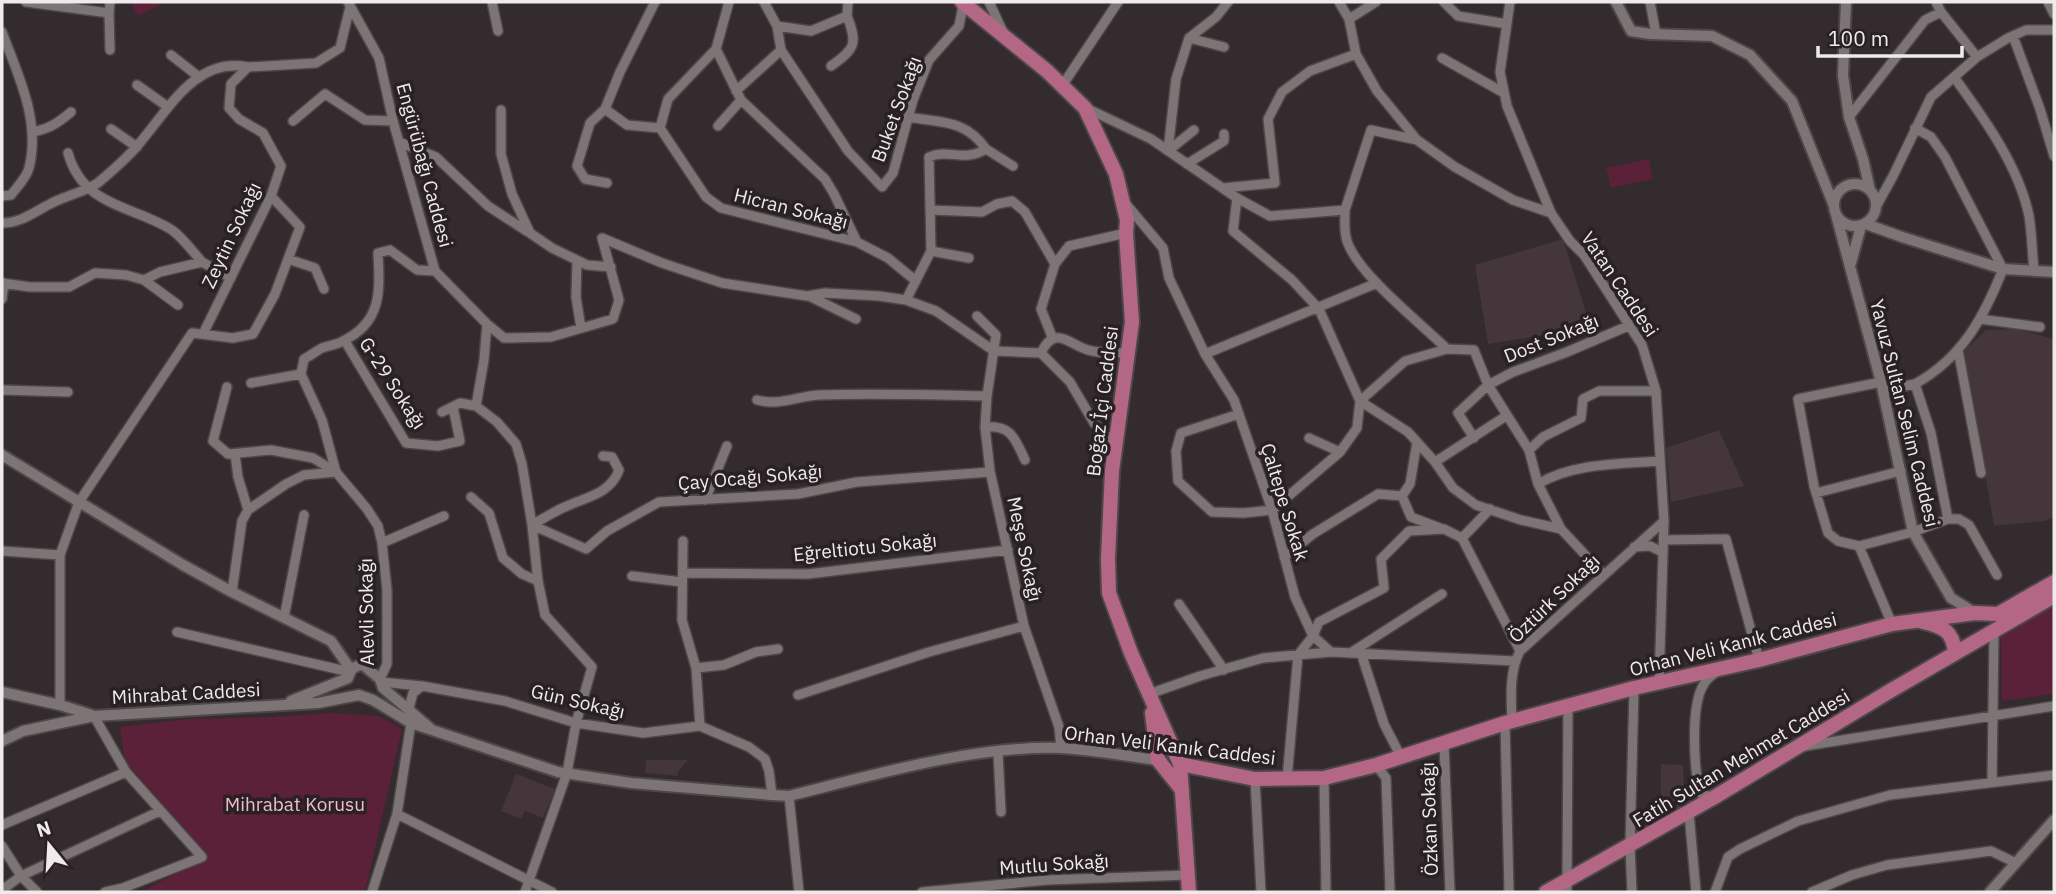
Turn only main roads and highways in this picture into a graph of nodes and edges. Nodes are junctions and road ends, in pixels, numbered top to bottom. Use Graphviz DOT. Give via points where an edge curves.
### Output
graph roads {
  1 [pos="962,4"];
  2 [pos="2054,582"];
  3 [pos="2054,596"];
  4 [pos="1895,623"];
  5 [pos="1955,653"];
  6 [pos="1149,694"];
  7 [pos="1180,764"];
  8 [pos="1182,790"];
  9 [pos="1566,887"];
  10 [pos="1189,892"];
  11 [pos="1546,892"];
  1 -- 6 [label="main road, Boğaz İçi Caddesi" via="1085,108 1116,174 1128,220 1132,322 1115,443 1109,593"];
  2 -- 4 [label="main road, Orhan Veli Kanık Caddesi" via="1998,614"];
  3 -- 5 [label="main road, Fatih Sultan Mehmet Caddesi"];
  4 -- 5 [label="main road" via="1925,622 1948,631"];
  4 -- 7 [label="main road, Orhan Veli Kanık Caddesi" via="1634,688 1324,778 1255,779"];
  5 -- 9 [label="main road, Fatih Sultan Mehmet Caddesi"];
  6 -- 7 [label="main road, Boğaz İçi Caddesi"];
  6 -- 8 [label="main road" via="1158,760"];
  7 -- 8 [label="main road, Boğaz İçi Caddesi"];
  8 -- 10 [label="main road, Boğaz İçi Caddesi"];
  9 -- 11 [label="main road, Fatih Sultan Mehmet Caddesi"];
}
